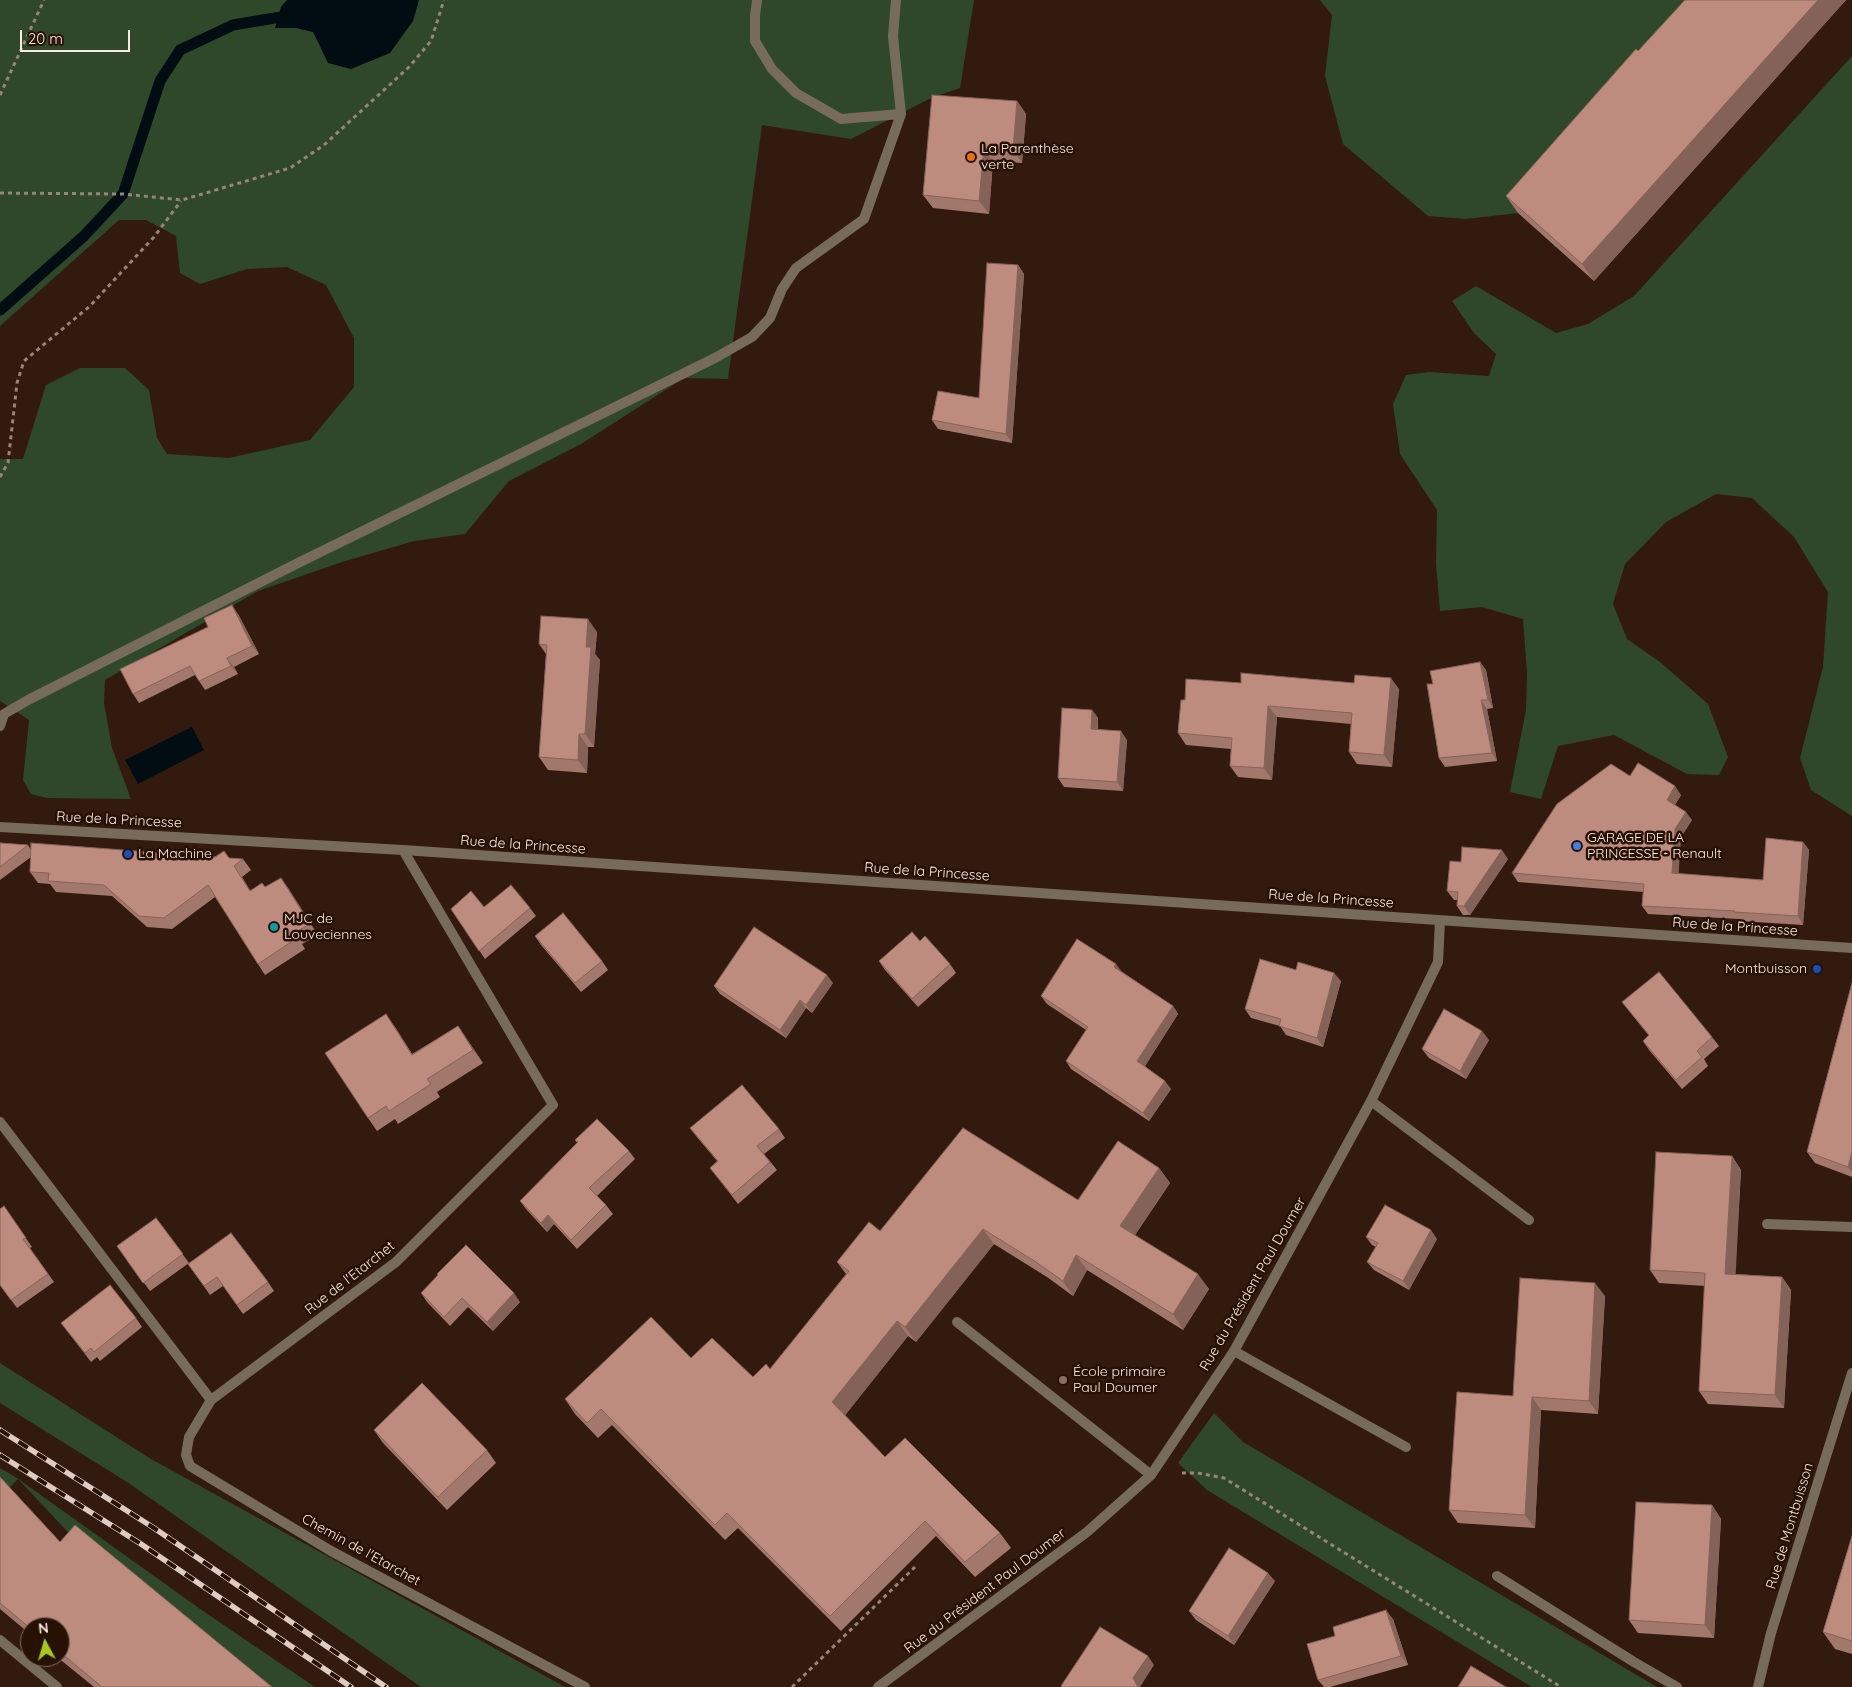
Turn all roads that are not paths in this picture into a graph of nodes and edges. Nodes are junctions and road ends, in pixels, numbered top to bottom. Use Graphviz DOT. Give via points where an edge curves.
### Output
graph roads {
  1 [pos="757,0"];
  2 [pos="896,0"];
  3 [pos="901,114"];
  4 [pos="0,726"];
  5 [pos="0,827"];
  6 [pos="403,850"];
  7 [pos="1440,921"];
  8 [pos="1852,948"];
  9 [pos="1371,1101"];
  10 [pos="0,1122"];
  11 [pos="1529,1220"];
  12 [pos="1767,1224"];
  13 [pos="1852,1227"];
  14 [pos="957,1322"];
  15 [pos="1234,1351"];
  16 [pos="1852,1373"];
  17 [pos="211,1400"];
  18 [pos="1406,1447"];
  19 [pos="1151,1475"];
  20 [pos="1497,1576"];
  21 [pos="0,1640"];
  22 [pos="57,1687"];
  23 [pos="585,1687"];
  24 [pos="878,1687"];
  25 [pos="1677,1687"];
  26 [pos="1758,1687"];
  1 -- 3 [label="street" via="756,41 772,70 796,93 841,119"];
  2 -- 3 [label="street" via="893,36"];
  3 -- 4 [label="street" via="864,219 796,268 782,289 770,318 752,337 28,700 4,714"];
  5 -- 6 [label="street, Rue de la Princesse"];
  6 -- 7 [label="street, Rue de la Princesse"];
  6 -- 17 [label="street, Rue de l'Etarchet" via="553,1106 396,1262"];
  7 -- 8 [label="street, Rue de la Princesse"];
  7 -- 9 [label="street, Rue du Président Paul Doumer" via="1438,962"];
  9 -- 11 [label="street"];
  9 -- 15 [label="street, Rue du Président Paul Doumer"];
  10 -- 17 [label="street"];
  12 -- 13 [label="street"];
  14 -- 19 [label="street"];
  15 -- 18 [label="street"];
  15 -- 19 [label="street, Rue du Président Paul Doumer"];
  16 -- 26 [label="street, Rue de Montbuisson" via="1771,1633"];
  17 -- 23 [label="street, Chemin de l'Etarchet" via="189,1436 186,1455 190,1466 331,1551"];
  19 -- 24 [label="street, Rue du Président Paul Doumer" via="1087,1532"];
  20 -- 25 [label="street"];
  21 -- 22 [label="street"];
}
